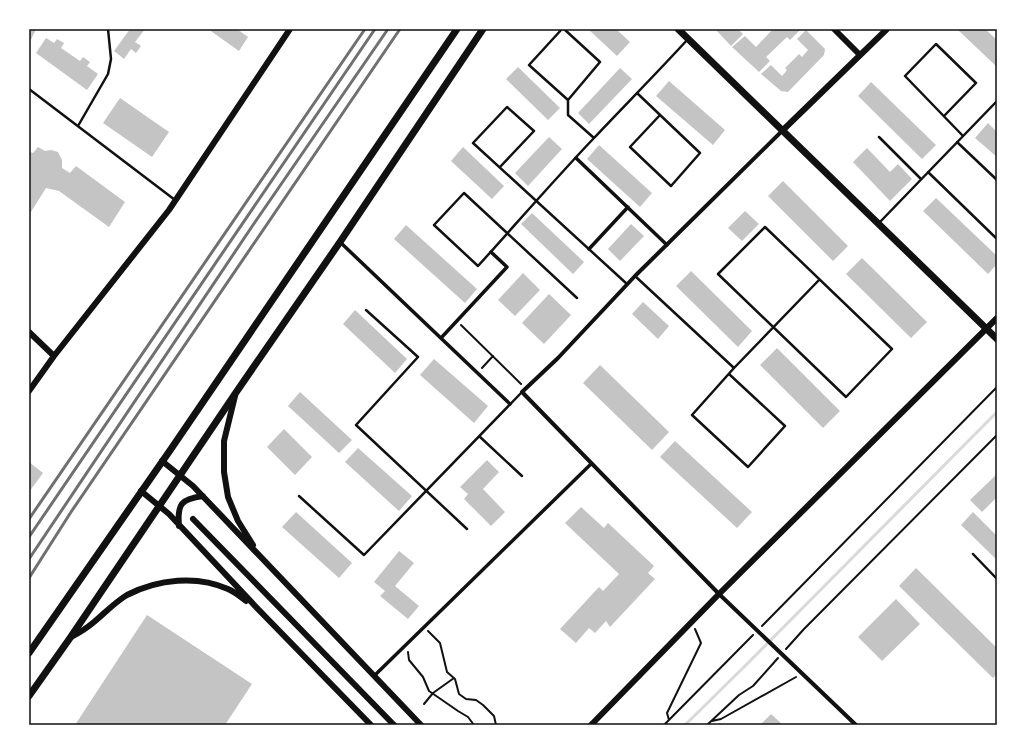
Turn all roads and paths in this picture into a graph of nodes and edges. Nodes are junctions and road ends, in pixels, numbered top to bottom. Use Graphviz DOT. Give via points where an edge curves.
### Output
graph roads {
  1 [pos="108,29"];
  2 [pos="290,29"];
  3 [pos="457,29"];
  4 [pos="483,29"];
  5 [pos="563,29"];
  6 [pos="678,29"];
  7 [pos="834,29"];
  8 [pos="887,29"];
  9 [pos="688,39"];
  10 [pos="860,55"];
  11 [pos="29,89"];
  12 [pos="637,93"];
  13 [pos="568,100"];
  14 [pos="997,101"];
  15 [pos="660,115"];
  16 [pos="944,116"];
  17 [pos="78,126"];
  18 [pos="783,130"];
  19 [pos="963,136"];
  20 [pos="879,137"];
  21 [pos="594,138"];
  22 [pos="957,142"];
  23 [pos="576,158"];
  24 [pos="500,168"];
  25 [pos="928,172"];
  26 [pos="921,180"];
  27 [pos="997,180"];
  28 [pos="175,200"];
  29 [pos="536,201"];
  30 [pos="628,207"];
  31 [pos="878,224"];
  32 [pos="507,234"];
  33 [pos="997,239"];
  34 [pos="340,242"];
  35 [pos="667,245"];
  36 [pos="589,249"];
  37 [pos="491,252"];
  38 [pos="635,276"];
  39 [pos="819,280"];
  40 [pos="627,284"];
  41 [pos="577,298"];
  42 [pos="366,310"];
  43 [pos="997,318"];
  44 [pos="457,321"];
  45 [pos="774,327"];
  46 [pos="986,329"];
  47 [pos="29,332"];
  48 [pos="441,338"];
  49 [pos="997,339"];
  50 [pos="54,356"];
  51 [pos="493,356"];
  52 [pos="734,368"];
  53 [pos="477,373"];
  54 [pos="729,374"];
  55 [pos="997,387"];
  56 [pos="526,388"];
  57 [pos="29,391"];
  58 [pos="237,391"];
  59 [pos="522,392"];
  60 [pos="510,404"];
  61 [pos="997,435"];
  62 [pos="479,436"];
  63 [pos="162,461"];
  64 [pos="592,464"];
  65 [pos="180,474"];
  66 [pos="522,476"];
  67 [pos="141,491"];
  68 [pos="427,491"];
  69 [pos="203,496"];
  70 [pos="299,496"];
  71 [pos="159,506"];
  72 [pos="193,519"];
  73 [pos="180,526"];
  74 [pos="467,529"];
  75 [pos="973,554"];
  76 [pos="260,557"];
  77 [pos="997,578"];
  78 [pos="719,594"];
  79 [pos="256,607"];
  80 [pos="692,622"];
  81 [pos="759,629"];
  82 [pos="426,630"];
  83 [pos="753,634"];
  84 [pos="70,638"];
  85 [pos="408,651"];
  86 [pos="784,652"];
  87 [pos="29,653"];
  88 [pos="779,657"];
  89 [pos="802,673"];
  90 [pos="374,676"];
  91 [pos="454,678"];
  92 [pos="433,693"];
  93 [pos="29,696"];
  94 [pos="424,704"];
  95 [pos="669,720"];
  96 [pos="710,721"];
  97 [pos="371,725"];
  98 [pos="394,725"];
  99 [pos="421,725"];
  100 [pos="474,725"];
  101 [pos="496,725"];
  102 [pos="591,725"];
  103 [pos="664,725"];
  104 [pos="707,725"];
  105 [pos="856,725"];
  1 -- 17 [label="lane" via="111,59 108,74"];
  2 -- 28 [label="street"];
  3 -- 63 [label="main road"];
  4 -- 34 [label="main road"];
  5 -- 13 [label="lane" via="600,62"];
  5 -- 13 [label="lane" via="529,65"];
  6 -- 9 [label="main road"];
  7 -- 10 [label="street"];
  8 -- 10 [label="street"];
  9 -- 12 [label="lane"];
  9 -- 18 [label="main road"];
  10 -- 18 [label="street"];
  11 -- 17 [label="lane"];
  12 -- 15 [label="lane"];
  12 -- 21 [label="lane"];
  13 -- 21 [label="lane" via="568,115"];
  14 -- 19 [label="lane"];
  15 -- 15 [label="lane" via="700,153 671,186 630,147"];
  16 -- 16 [label="lane" via="905,76 936,44 976,83"];
  16 -- 19 [label="lane"];
  17 -- 28 [label="lane"];
  18 -- 31 [label="main road"];
  18 -- 35 [label="street"];
  19 -- 22 [label="lane"];
  20 -- 26 [label="lane"];
  21 -- 23 [label="lane"];
  22 -- 25 [label="lane"];
  22 -- 27 [label="lane"];
  23 -- 29 [label="lane"];
  23 -- 30 [label="street"];
  24 -- 24 [label="lane" via="474,143 507,106 534,131"];
  24 -- 29 [label="lane"];
  25 -- 26 [label="lane"];
  25 -- 33 [label="lane"];
  26 -- 31 [label="lane"];
  28 -- 50 [label="street"];
  29 -- 32 [label="lane"];
  29 -- 36 [label="lane"];
  30 -- 35 [label="street"];
  30 -- 36 [label="street"];
  31 -- 46 [label="main road"];
  32 -- 37 [label="lane"];
  32 -- 37 [label="lane" via="464,193 434,225 478,266"];
  32 -- 41 [label="lane"];
  34 -- 48 [label="street"];
  34 -- 58 [label="main road"];
  35 -- 38 [label="street"];
  36 -- 40 [label="lane"];
  37 -- 44 [label="street" via="507,267"];
  38 -- 40 [label="street"];
  38 -- 52 [label="lane"];
  39 -- 45 [label="lane"];
  39 -- 45 [label="lane" via="765,227 718,274"];
  39 -- 45 [label="lane" via="892,349 852,392 846,397"];
  40 -- 56 [label="street" via="558,358"];
  42 -- 68 [label="lane" via="418,358 356,425"];
  43 -- 46 [label="street"];
  44 -- 48 [label="street"];
  44 -- 51 [label="path"];
  45 -- 52 [label="lane"];
  46 -- 49 [label="main road"];
  46 -- 78 [label="street"];
  47 -- 50 [label="street"];
  48 -- 53 [label="street"];
  50 -- 57 [label="street"];
  51 -- 53 [label="path"];
  51 -- 56 [label="path"];
  52 -- 54 [label="lane"];
  53 -- 60 [label="street"];
  54 -- 54 [label="lane" via="692,415 748,467 786,426"];
  55 -- 81 [label="path"];
  56 -- 59 [label="street"];
  58 -- 65 [label="main road"];
  58 -- 76 [label="street" via="224,441 224,472 228,497 238,521"];
  59 -- 60 [label="lane"];
  59 -- 64 [label="street"];
  60 -- 62 [label="lane"];
  61 -- 86 [label="path"];
  62 -- 66 [label="lane"];
  62 -- 68 [label="lane"];
  63 -- 65 [label="street"];
  63 -- 67 [label="main road"];
  64 -- 78 [label="street"];
  64 -- 90 [label="street"];
  65 -- 69 [label="street"];
  65 -- 71 [label="main road"];
  67 -- 71 [label="street"];
  67 -- 87 [label="main road"];
  68 -- 70 [label="lane" via="364,555"];
  68 -- 74 [label="lane"];
  69 -- 73 [label="street" via="190,498 182,503 178,513"];
  69 -- 76 [label="street"];
  71 -- 73 [label="street"];
  71 -- 84 [label="main road"];
  72 -- 98 [label="street"];
  73 -- 79 [label="street"];
  75 -- 77 [label="lane"];
  76 -- 90 [label="street"];
  78 -- 80 [label="street"];
  78 -- 89 [label="street"];
  79 -- 84 [label="street" via="229,589 210,583 191,580 156,584 127,595 92,624"];
  79 -- 97 [label="street"];
  80 -- 95 [label="path" via="701,643 667,713"];
  80 -- 102 [label="street"];
  82 -- 91 [label="path" via="440,642 447,672"];
  83 -- 95 [label="path"];
  84 -- 93 [label="main road"];
  85 -- 92 [label="path" via="409,660"];
  88 -- 96 [label="path" via="753,686"];
  89 -- 96 [label="path" via="722,719"];
  89 -- 105 [label="street"];
  90 -- 99 [label="street"];
  91 -- 92 [label="path"];
  91 -- 101 [label="path" via="459,694 483,705 494,716"];
  92 -- 94 [label="path"];
  92 -- 100 [label="path" via="468,716"];
  95 -- 103 [label="path"];
  96 -- 104 [label="path"];
}
